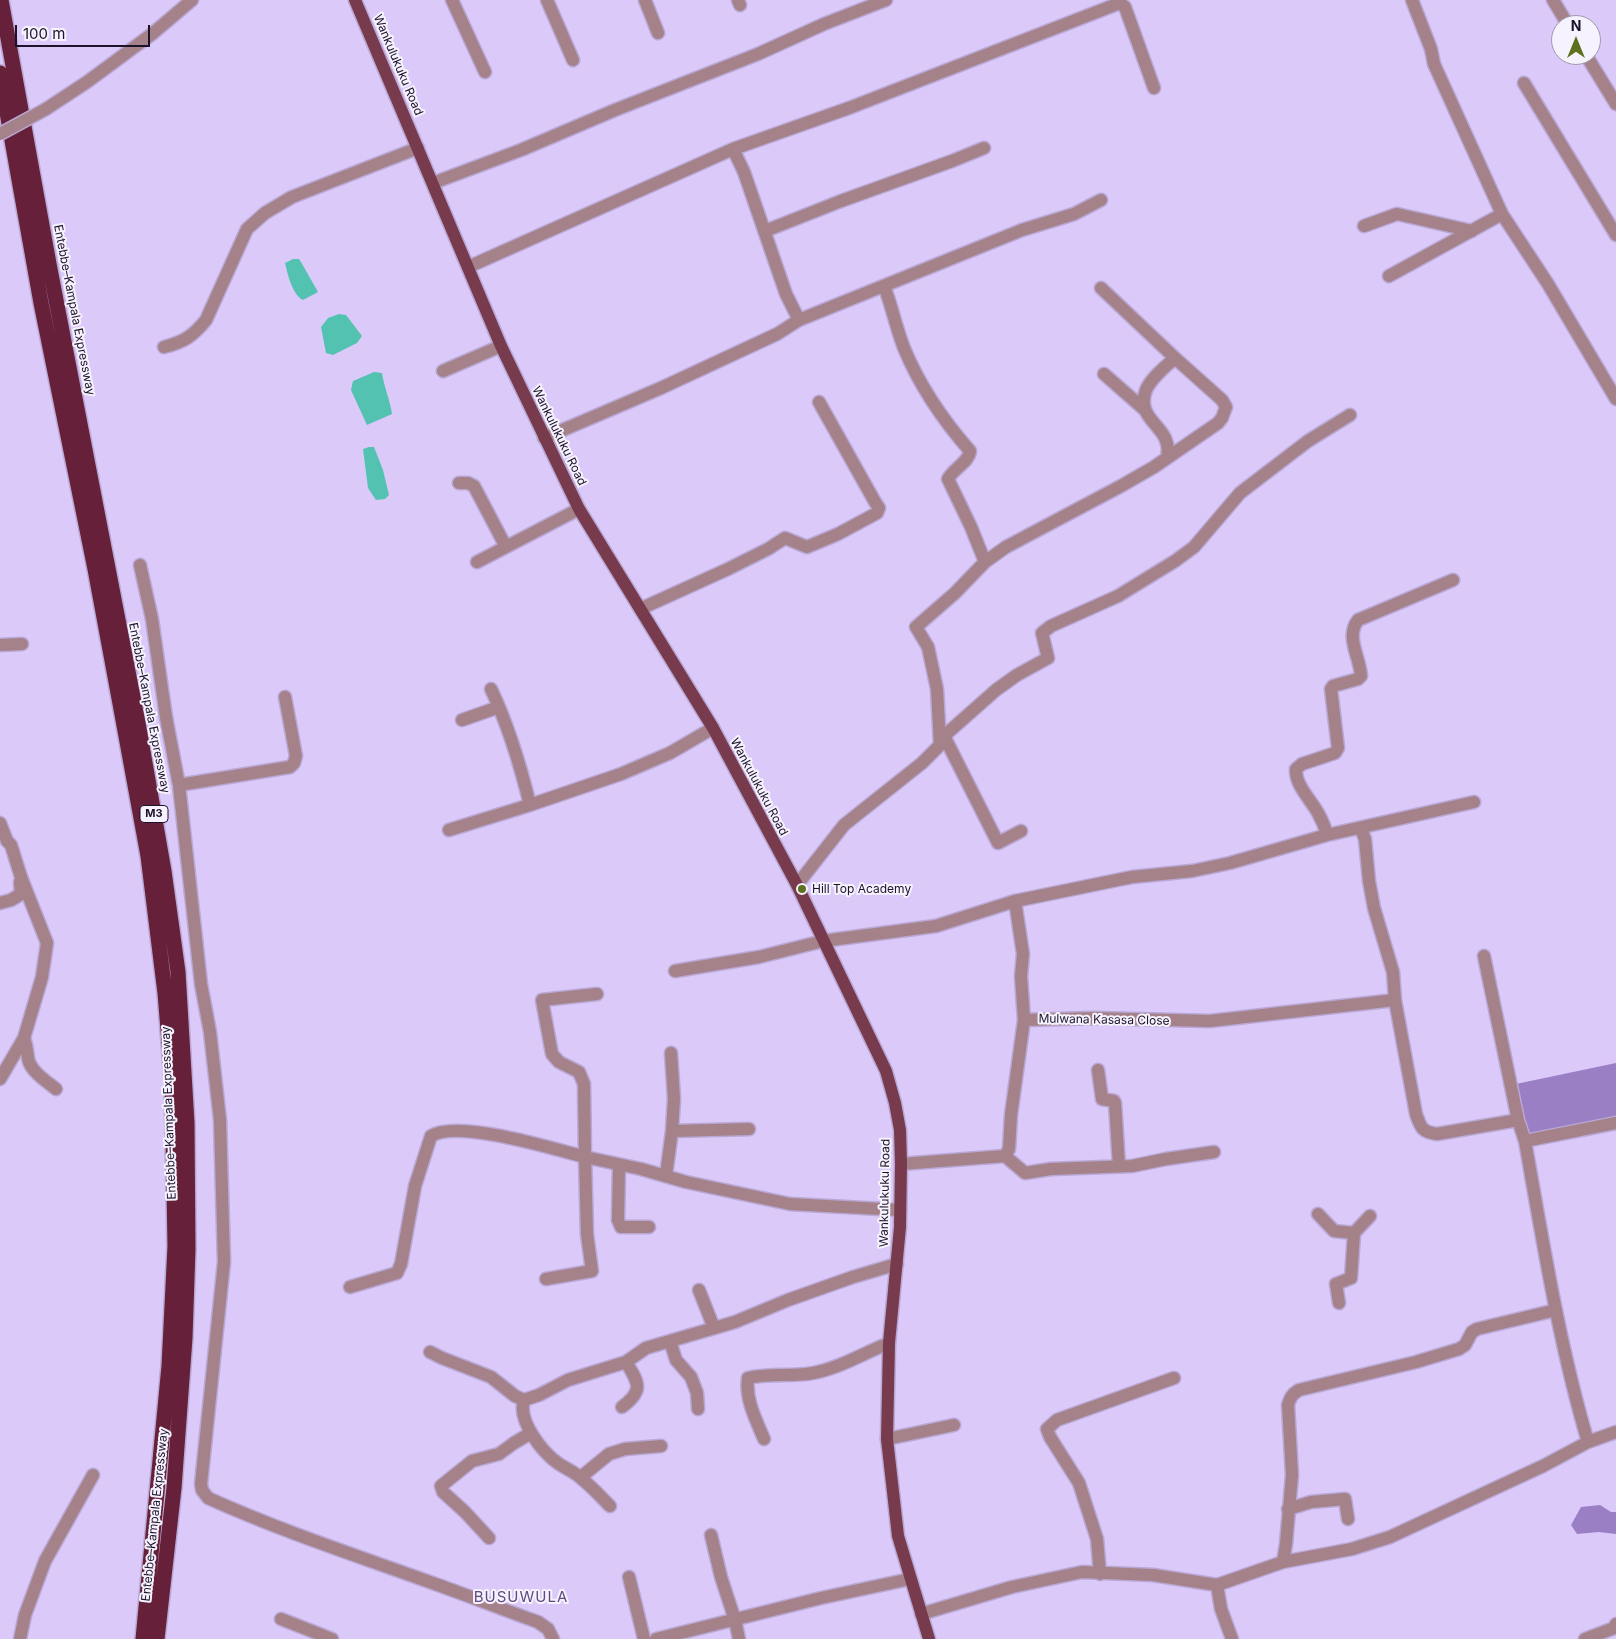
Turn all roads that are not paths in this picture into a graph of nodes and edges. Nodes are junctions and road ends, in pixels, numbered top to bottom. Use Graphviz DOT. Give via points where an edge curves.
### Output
graph roads {
  1 [pos="1,0"];
  2 [pos="192,0"];
  3 [pos="355,0"];
  4 [pos="452,0"];
  5 [pos="548,0"];
  6 [pos="644,0"];
  7 [pos="886,0"];
  8 [pos="1412,0"];
  9 [pos="1554,0"];
  10 [pos="1562,15"];
  11 [pos="658,33"];
  12 [pos="573,60"];
  13 [pos="1592,65"];
  14 [pos="485,72"];
  15 [pos="0,73"];
  16 [pos="1524,83"];
  17 [pos="1154,88"];
  18 [pos="1615,100"];
  19 [pos="0,134"];
  20 [pos="418,148"];
  21 [pos="984,148"];
  22 [pos="733,149"];
  23 [pos="433,183"];
  24 [pos="1101,200"];
  25 [pos="1502,214"];
  26 [pos="1364,226"];
  27 [pos="765,231"];
  28 [pos="1472,231"];
  29 [pos="1616,235"];
  30 [pos="468,267"];
  31 [pos="1389,276"];
  32 [pos="884,286"];
  33 [pos="1101,288"];
  34 [pos="799,320"];
  35 [pos="502,346"];
  36 [pos="164,347"];
  37 [pos="1175,358"];
  38 [pos="443,371"];
  39 [pos="1104,374"];
  40 [pos="1616,398"];
  41 [pos="819,402"];
  42 [pos="1145,410"];
  43 [pos="1350,415"];
  44 [pos="544,438"];
  45 [pos="1167,457"];
  46 [pos="459,483"];
  47 [pos="579,509"];
  48 [pos="506,547"];
  49 [pos="477,562"];
  50 [pos="985,562"];
  51 [pos="140,565"];
  52 [pos="1453,580"];
  53 [pos="640,609"];
  54 [pos="22,644"];
  55 [pos="0,645"];
  56 [pos="491,689"];
  57 [pos="285,697"];
  58 [pos="499,706"];
  59 [pos="462,720"];
  60 [pos="712,728"];
  61 [pos="942,741"];
  62 [pos="179,785"];
  63 [pos="1474,802"];
  64 [pos="530,805"];
  65 [pos="0,823"];
  66 [pos="1361,829"];
  67 [pos="449,830"];
  68 [pos="1021,831"];
  69 [pos="1327,835"];
  70 [pos="3,842"];
  71 [pos="20,877"];
  72 [pos="797,885"];
  73 [pos="1015,901"];
  74 [pos="0,903"];
  75 [pos="823,941"];
  76 [pos="1484,956"];
  77 [pos="675,971"];
  78 [pos="597,994"];
  79 [pos="1396,1000"];
  80 [pos="1024,1020"];
  81 [pos="24,1038"];
  82 [pos="671,1053"];
  83 [pos="1098,1070"];
  84 [pos="0,1079"];
  85 [pos="56,1089"];
  86 [pos="1518,1120"];
  87 [pos="1616,1123"];
  88 [pos="749,1129"];
  89 [pos="672,1131"];
  90 [pos="1526,1141"];
  91 [pos="1214,1152"];
  92 [pos="1005,1156"];
  93 [pos="585,1157"];
  94 [pos="901,1164"];
  95 [pos="619,1165"];
  96 [pos="1119,1166"];
  97 [pos="666,1176"];
  98 [pos="900,1210"];
  99 [pos="1318,1214"];
  100 [pos="1370,1216"];
  101 [pos="649,1227"];
  102 [pos="1354,1233"];
  103 [pos="897,1264"];
  104 [pos="546,1279"];
  105 [pos="350,1286"];
  106 [pos="699,1290"];
  107 [pos="1339,1304"];
  108 [pos="1556,1310"];
  109 [pos="714,1328"];
  110 [pos="670,1341"];
  111 [pos="889,1343"];
  112 [pos="430,1352"];
  113 [pos="626,1362"];
  114 [pos="1174,1378"];
  115 [pos="524,1400"];
  116 [pos="622,1407"];
  117 [pos="698,1409"];
  118 [pos="954,1425"];
  119 [pos="1616,1432"];
  120 [pos="531,1433"];
  121 [pos="764,1439"];
  122 [pos="886,1440"];
  123 [pos="1588,1442"];
  124 [pos="661,1446"];
  125 [pos="93,1475"];
  126 [pos="581,1478"];
  127 [pos="610,1506"];
  128 [pos="1288,1509"];
  129 [pos="1348,1519"];
  130 [pos="711,1535"];
  131 [pos="490,1538"];
  132 [pos="1283,1562"];
  133 [pos="1100,1574"];
  134 [pos="629,1577"];
  135 [pos="910,1579"];
  136 [pos="1218,1585"];
  137 [pos="921,1614"];
  138 [pos="281,1619"];
  139 [pos="735,1620"];
  140 [pos="1616,1624"];
  141 [pos="20,1639"];
  142 [pos="143,1639"];
  143 [pos="157,1639"];
  144 [pos="332,1639"];
  145 [pos="553,1639"];
  146 [pos="644,1639"];
  147 [pos="656,1639"];
  148 [pos="739,1639"];
  149 [pos="929,1639"];
  150 [pos="1232,1639"];
  151 [pos="1585,1639"];
  1 -- 143 [label="highway, Entebbe–Kampala Expressway / M3" via="136,714 178,972 187,1123 188,1249 177,1451"];
  2 -- 19 [label="street, bridge" via="88,82"];
  3 -- 20 [label="main road, Wankulukuku Road"];
  4 -- 14 [label="street"];
  5 -- 12 [label="street"];
  6 -- 11 [label="street"];
  7 -- 23 [label="street"];
  8 -- 25 [label="street" via="1434,64"];
  9 -- 10 [label="street"];
  13 -- 18 [label="street"];
  15 -- 142 [label="highway, Entebbe–Kampala Expressway / M3" via="148,856 165,993 172,1079 176,1246 169,1366"];
  16 -- 29 [label="street"];
  17 -- 22 [label="street" via="1126,7 1120,3 849,108"];
  20 -- 23 [label="main road, Wankulukuku Road"];
  20 -- 36 [label="street" via="292,197 265,213 247,229 206,320 196,333"];
  21 -- 27 [label="street"];
  22 -- 27 [label="street"];
  22 -- 30 [label="street"];
  23 -- 30 [label="main road, Wankulukuku Road"];
  24 -- 32 [label="street" via="1074,214 1022,230"];
  25 -- 28 [label="street"];
  25 -- 40 [label="street"];
  26 -- 28 [label="street" via="1397,214"];
  27 -- 34 [label="street" via="786,294"];
  28 -- 31 [label="street"];
  30 -- 35 [label="main road, Wankulukuku Road"];
  32 -- 34 [label="street"];
  32 -- 50 [label="street" via="903,346 919,380 945,423 970,451 969,457 948,479"];
  33 -- 37 [label="street"];
  34 -- 44 [label="street" via="662,388"];
  35 -- 38 [label="street"];
  35 -- 44 [label="main road, Wankulukuku Road"];
  37 -- 42 [label="street" via="1146,389"];
  37 -- 45 [label="street" via="1226,407 1218,423"];
  39 -- 42 [label="street"];
  41 -- 53 [label="street" via="879,508 877,513 807,548 785,538 728,569"];
  42 -- 45 [label="street" via="1167,438"];
  43 -- 61 [label="street" via="1308,441 1240,493 1194,547 1175,561 1118,596 1051,626 1042,634 1048,658 996,690"];
  44 -- 47 [label="main road, Wankulukuku Road"];
  45 -- 50 [label="street" via="1098,500 1006,547"];
  46 -- 48 [label="street" via="474,486"];
  47 -- 48 [label="street"];
  47 -- 53 [label="main road, Wankulukuku Road"];
  48 -- 49 [label="street"];
  50 -- 61 [label="street" via="916,627 928,648 937,689"];
  51 -- 62 [label="street"];
  52 -- 69 [label="street" via="1358,620 1353,626 1361,676 1331,689 1338,748 1335,753 1302,764 1296,770"];
  53 -- 60 [label="main road, Wankulukuku Road"];
  54 -- 55 [label="street"];
  56 -- 58 [label="street"];
  57 -- 62 [label="street" via="296,756 290,767"];
  58 -- 59 [label="street"];
  58 -- 64 [label="street" via="508,725"];
  60 -- 64 [label="street" via="645,764"];
  60 -- 72 [label="main road, Wankulukuku Road"];
  61 -- 68 [label="street" via="998,843"];
  61 -- 72 [label="street" via="922,763 844,825"];
  62 -- 145 [label="street" via="220,1120 223,1206 224,1262 202,1490 208,1498 262,1521 538,1622 548,1629"];
  63 -- 66 [label="street"];
  64 -- 67 [label="street"];
  65 -- 70 [label="street"];
  66 -- 69 [label="street"];
  66 -- 79 [label="street" via="1374,908 1393,972"];
  69 -- 73 [label="street" via="1230,863 1192,871 1132,877"];
  70 -- 71 [label="street" via="11,845"];
  71 -- 74 [label="street" via="21,894"];
  71 -- 81 [label="street" via="47,943 42,977"];
  72 -- 75 [label="main road, Wankulukuku Road"];
  73 -- 75 [label="street" via="936,926"];
  73 -- 80 [label="street" via="1023,954"];
  75 -- 77 [label="street" via="759,957"];
  75 -- 94 [label="main road, Wankulukuku Road" via="886,1071 900,1130"];
  76 -- 86 [label="street"];
  78 -- 93 [label="street" via="542,1000 552,1054 559,1062 579,1072 584,1084"];
  79 -- 80 [label="street, Mulwana Kasasa Close" via="1210,1021"];
  79 -- 86 [label="street" via="1416,1114 1427,1133"];
  80 -- 92 [label="street, Mulwana Kasasa Close" via="1010,1115 1009,1149"];
  81 -- 84 [label="street"];
  81 -- 85 [label="street" via="30,1064"];
  82 -- 89 [label="street"];
  83 -- 96 [label="street" via="1102,1099 1114,1101"];
  86 -- 90 [label="street"];
  87 -- 90 [label="street"];
  88 -- 89 [label="street"];
  89 -- 97 [label="street"];
  90 -- 108 [label="street"];
  91 -- 96 [label="street" via="1138,1166"];
  92 -- 94 [label="street"];
  92 -- 96 [label="street" via="1025,1172"];
  93 -- 95 [label="street"];
  93 -- 104 [label="street" via="587,1234 592,1271"];
  93 -- 105 [label="street" via="519,1139 465,1131 437,1131 431,1136 415,1186 397,1272"];
  94 -- 98 [label="main road, Wankulukuku Road"];
  95 -- 97 [label="street"];
  95 -- 101 [label="street" via="618,1220 622,1227"];
  97 -- 98 [label="street" via="790,1204"];
  98 -- 103 [label="main road, Wankulukuku Road"];
  99 -- 102 [label="street" via="1334,1232"];
  100 -- 102 [label="street"];
  102 -- 107 [label="street" via="1350,1278 1336,1284"];
  103 -- 109 [label="street"];
  103 -- 111 [label="main road, Wankulukuku Road"];
  106 -- 109 [label="street"];
  108 -- 123 [label="street"];
  108 -- 128 [label="street" via="1477,1329 1465,1344 1453,1351 1294,1393 1288,1405 1292,1475"];
  109 -- 110 [label="street"];
  110 -- 113 [label="street" via="646,1348"];
  110 -- 117 [label="street" via="676,1360 691,1377"];
  111 -- 121 [label="street" via="814,1373 748,1378 746,1388"];
  111 -- 122 [label="main road, Wankulukuku Road"];
  112 -- 115 [label="street" via="491,1377"];
  113 -- 115 [label="street" via="568,1380"];
  113 -- 116 [label="street" via="637,1380 637,1390"];
  114 -- 133 [label="street" via="1057,1420 1047,1429 1085,1499 1098,1539"];
  115 -- 120 [label="street" via="523,1408"];
  118 -- 122 [label="street"];
  119 -- 123 [label="street"];
  120 -- 126 [label="street" via="558,1464"];
  120 -- 131 [label="street" via="499,1454 472,1461 441,1486 443,1492"];
  122 -- 135 [label="main road, Wankulukuku Road" via="898,1536"];
  123 -- 132 [label="street" via="1390,1537 1352,1549"];
  124 -- 126 [label="street" via="625,1449 609,1454"];
  125 -- 141 [label="street" via="45,1561 25,1615"];
  126 -- 127 [label="street"];
  128 -- 129 [label="street" via="1310,1502 1345,1499"];
  128 -- 132 [label="street"];
  130 -- 139 [label="street"];
  132 -- 136 [label="street"];
  133 -- 136 [label="street" via="1153,1575"];
  133 -- 137 [label="street" via="1082,1572 1012,1587"];
  134 -- 146 [label="street"];
  135 -- 137 [label="main road, Wankulukuku Road"];
  135 -- 139 [label="street"];
  136 -- 150 [label="street"];
  137 -- 149 [label="main road, Wankulukuku Road"];
  138 -- 144 [label="street"];
  139 -- 147 [label="street"];
  139 -- 148 [label="street"];
  140 -- 151 [label="street" via="1614,1628"];
}
